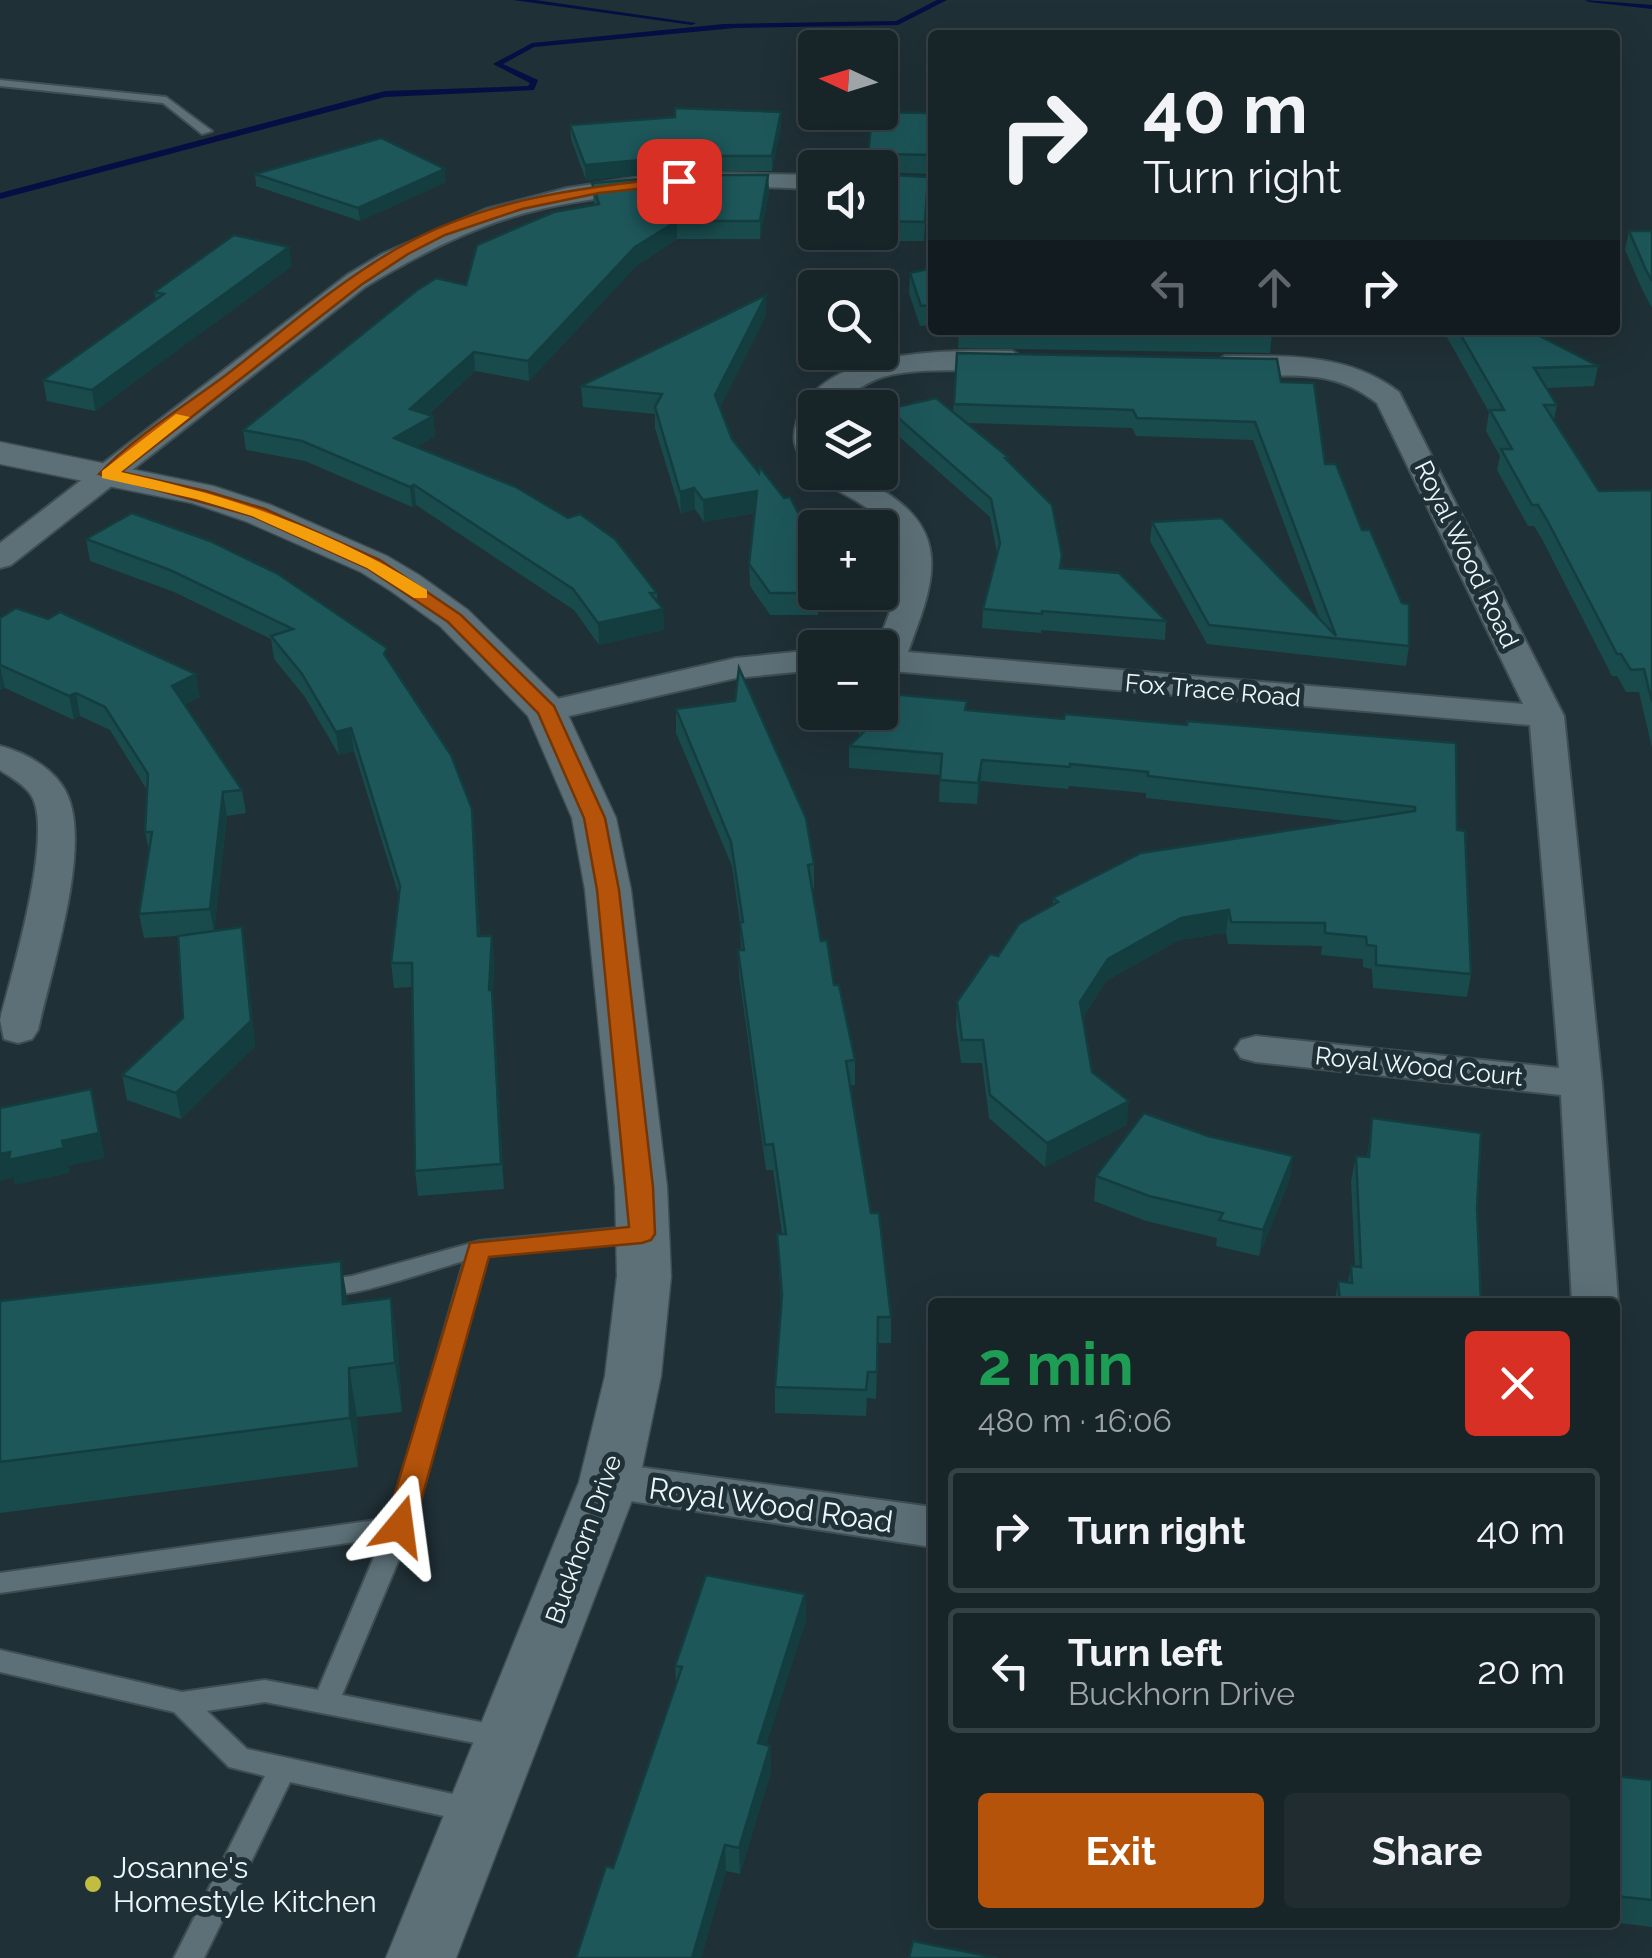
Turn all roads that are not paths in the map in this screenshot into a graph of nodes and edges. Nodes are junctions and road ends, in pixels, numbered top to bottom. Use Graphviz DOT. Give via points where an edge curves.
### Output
graph roads {
  1 [pos="0,83"];
  2 [pos="206,131"];
  3 [pos="798,182"];
  4 [pos="1039,360"];
  5 [pos="1199,363"];
  6 [pos="836,390"];
  7 [pos="0,453"];
  8 [pos="108,474"];
  9 [pos="859,490"];
  10 [pos="0,558"];
  11 [pos="896,630"];
  12 [pos="898,661"];
  13 [pos="798,662"];
  14 [pos="547,710"];
  15 [pos="1547,716"];
  16 [pos="0,758"];
  17 [pos="18,1030"];
  18 [pos="1256,1049"];
  19 [pos="1581,1084"];
  20 [pos="642,1234"];
  21 [pos="479,1250"];
  22 [pos="293,1291"];
  23 [pos="1595,1298"];
  24 [pos="609,1482"];
  25 [pos="400,1526"];
  26 [pos="928,1526"];
  27 [pos="0,1583"];
  28 [pos="0,1661"];
  29 [pos="326,1702"];
  30 [pos="182,1703"];
  31 [pos="508,1738"];
  32 [pos="284,1769"];
  33 [pos="479,1812"];
  34 [pos="190,1958"];
  35 [pos="421,1958"];
  1 -- 2 [label="lane" via="166,100"];
  3 -- 8 [label="street" via="599,189 479,217 416,244 356,282"];
  4 -- 6 [label="street" via="904,364"];
  5 -- 15 [label="street, Royal Wood Road" via="1338,370 1374,384 1389,398"];
  7 -- 8 [label="street, Buckhorn Drive"];
  8 -- 10 [label="street"];
  8 -- 14 [label="street, Buckhorn Drive" via="258,513 374,564 454,618"];
  9 -- 11 [label="street" via="915,537 912,591"];
  12 -- 15 [label="street, Fox Trace Road"];
  13 -- 14 [label="street" via="736,668"];
  14 -- 20 [label="street, Buckhorn Drive" via="594,818 608,890"];
  15 -- 19 [label="street, Royal Wood Road"];
  16 -- 17 [label="street" via="40,784 56,818"];
  18 -- 19 [label="street, Royal Wood Court"];
  19 -- 23 [label="street, Royal Wood Road"];
  20 -- 21 [label="lane"];
  20 -- 24 [label="street, Buckhorn Drive" via="632,1376"];
  21 -- 22 [label="lane" via="352,1284"];
  21 -- 25 [label="lane"];
  24 -- 26 [label="street, Royal Wood Road"];
  24 -- 31 [label="street, Buckhorn Drive"];
  25 -- 27 [label="lane"];
  25 -- 29 [label="lane"];
  28 -- 30 [label="lane"];
  29 -- 30 [label="lane" via="265,1691"];
  29 -- 31 [label="lane"];
  30 -- 32 [label="lane" via="239,1759"];
  31 -- 33 [label="street, Buckhorn Drive"];
  32 -- 33 [label="lane"];
  32 -- 34 [label="lane"];
  33 -- 35 [label="street, Buckhorn Drive"];
}
